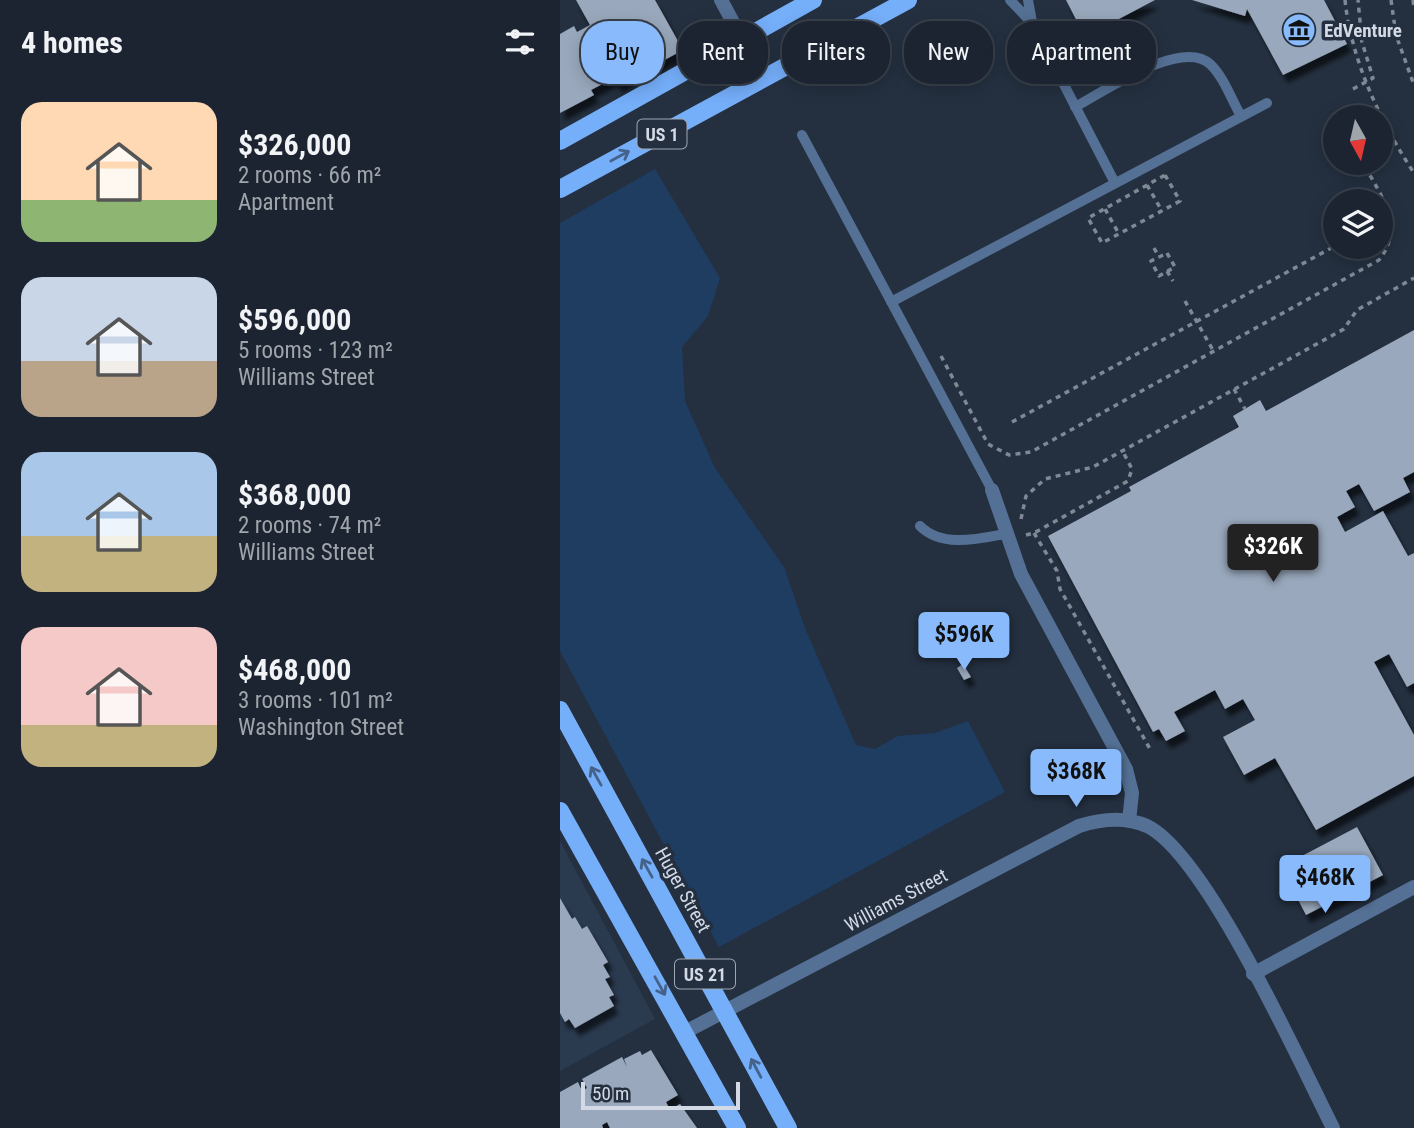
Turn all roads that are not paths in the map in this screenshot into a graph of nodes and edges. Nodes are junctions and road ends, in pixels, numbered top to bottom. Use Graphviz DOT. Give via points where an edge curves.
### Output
graph roads {
  1 [pos="721,0"];
  2 [pos="813,0"];
  3 [pos="908,0"];
  4 [pos="1010,0"];
  5 [pos="1028,0"];
  6 [pos="732,21"];
  7 [pos="1030,21"];
  8 [pos="1032,21"];
  9 [pos="768,25"];
  10 [pos="678,75"];
  11 [pos="768,75"];
  12 [pos="752,84"];
  13 [pos="1063,84"];
  14 [pos="1267,103"];
  15 [pos="1075,107"];
  16 [pos="1241,116"];
  17 [pos="802,135"];
  18 [pos="560,141"];
  19 [pos="1115,183"];
  20 [pos="560,189"];
  21 [pos="891,302"];
  22 [pos="992,490"];
  23 [pos="920,526"];
  24 [pos="1005,534"];
  25 [pos="560,710"];
  26 [pos="566,735"];
  27 [pos="560,811"];
  28 [pos="1129,821"];
  29 [pos="1414,887"];
  30 [pos="1253,974"];
  31 [pos="726,1011"];
  32 [pos="685,1031"];
  33 [pos="737,1128"];
  34 [pos="788,1128"];
  35 [pos="1333,1128"];
  1 -- 6 [label="street"];
  2 -- 9 [label="main road"];
  3 -- 11 [label="main road, US 1"];
  4 -- 7 [label="lane"];
  5 -- 8 [label="lane"];
  10 -- 18 [label="main road"];
  20 -- 12 [label="main road, US 1, one-way"];
  13 -- 15 [label="lane"];
  14 -- 16 [label="lane"];
  15 -- 16 [label="lane" via="1170,58 1188,55 1215,69"];
  15 -- 19 [label="lane"];
  16 -- 19 [label="lane"];
  17 -- 21 [label="lane"];
  19 -- 21 [label="lane"];
  21 -- 22 [label="lane"];
  22 -- 24 [label="street"];
  23 -- 24 [label="lane" via="936,536 959,540"];
  24 -- 28 [label="street" via="1021,573 1120,755 1132,793"];
  25 -- 26 [label="main road, Huger Street / US 21"];
  31 -- 26 [label="main road, Huger Street / US 21, one-way"];
  27 -- 32 [label="main road, US 21, one-way"];
  28 -- 30 [label="street, Williams Street" via="1157,832 1180,852"];
  28 -- 31 [label="street, Williams Street" via="1100,820 1079,826"];
  29 -- 30 [label="street"];
  30 -- 35 [label="street, Williams Street"];
  31 -- 32 [label="street, Williams Street"];
  34 -- 31 [label="main road, Huger Street / US 21, one-way"];
  32 -- 33 [label="main road, US 21"];
}
